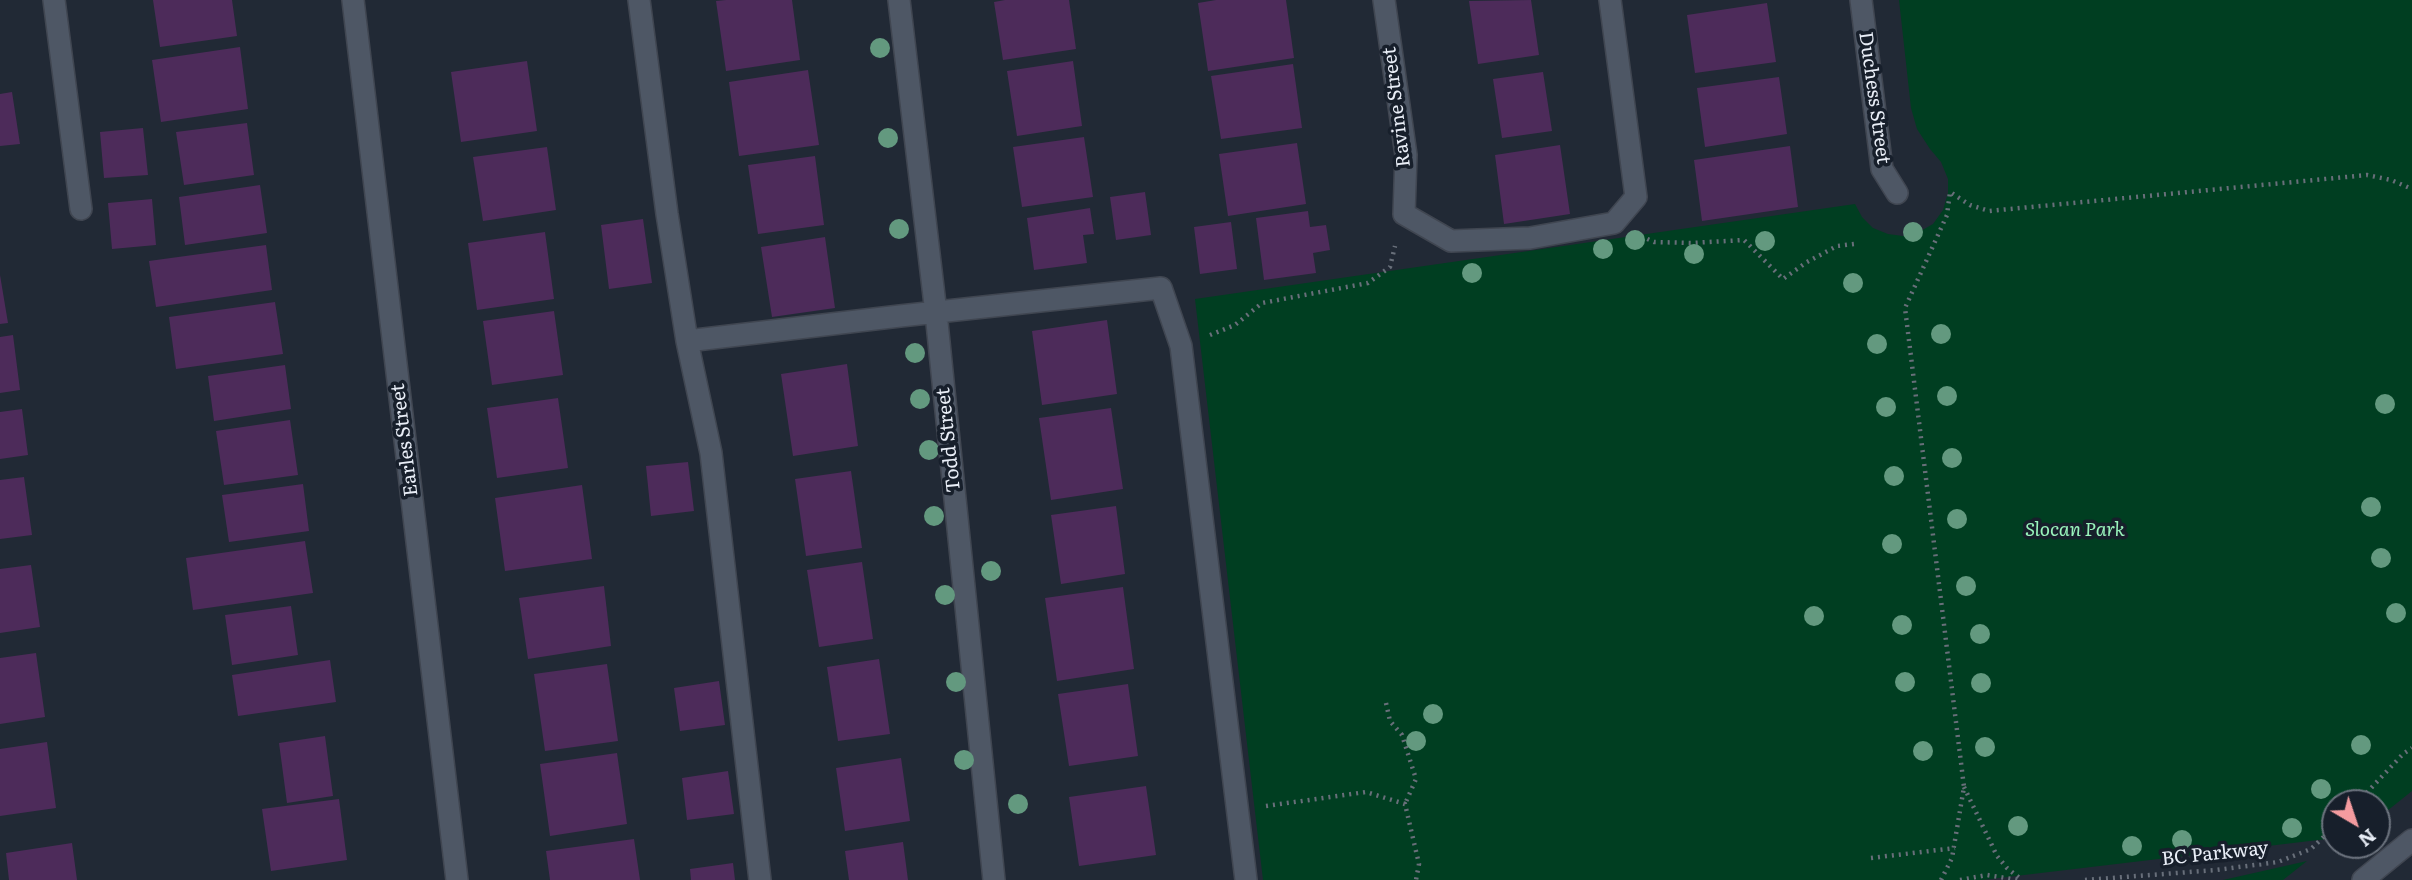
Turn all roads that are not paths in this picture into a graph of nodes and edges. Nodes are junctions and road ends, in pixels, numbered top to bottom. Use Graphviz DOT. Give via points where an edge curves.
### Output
graph roads {
  1 [pos="54,0"];
  2 [pos="353,0"];
  3 [pos="639,0"];
  4 [pos="899,0"];
  5 [pos="1384,0"];
  6 [pos="1610,0"];
  7 [pos="1861,0"];
  8 [pos="1897,193"];
  9 [pos="81,209"];
  10 [pos="936,313"];
  11 [pos="687,341"];
  12 [pos="2412,841"];
  13 [pos="457,880"];
  14 [pos="761,880"];
  15 [pos="994,880"];
  16 [pos="1247,880"];
  17 [pos="2363,880"];
  1 -- 9 [label="street"];
  2 -- 13 [label="street, Earles Street"];
  3 -- 11 [label="street"];
  4 -- 10 [label="street, Todd Street"];
  5 -- 6 [label="street, Ravine Street" via="1406,155 1404,214 1451,241 1530,238 1614,223 1636,197"];
  7 -- 8 [label="street, Duchess Street" via="1882,169"];
  10 -- 11 [label="street"];
  10 -- 15 [label="street, Todd Street"];
  10 -- 16 [label="street" via="1161,288 1181,346"];
  11 -- 14 [label="street" via="711,453"];
  12 -- 17 [label="street"];
}
